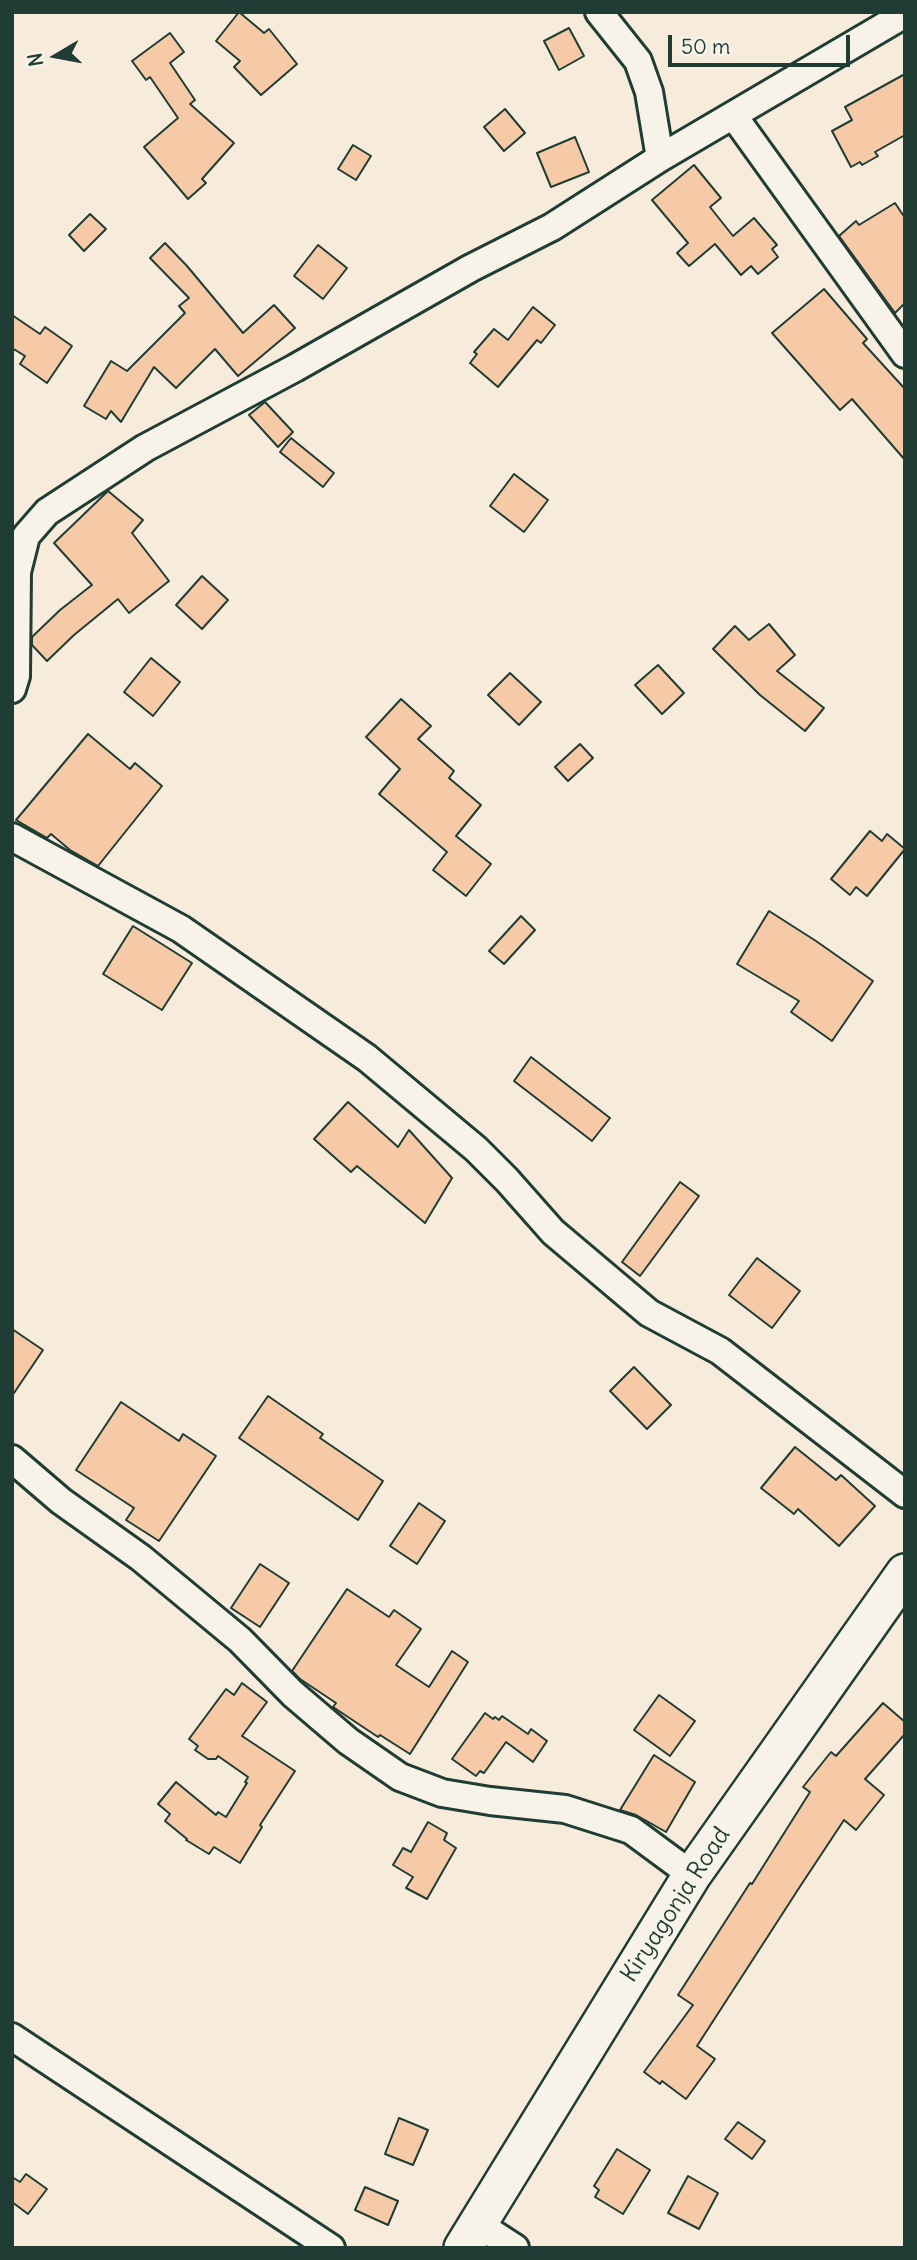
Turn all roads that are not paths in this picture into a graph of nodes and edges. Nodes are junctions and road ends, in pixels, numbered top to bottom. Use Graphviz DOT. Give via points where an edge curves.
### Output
graph roads {
  1 [pos="599,12"];
  2 [pos="905,14"];
  3 [pos="733,115"];
  4 [pos="660,158"];
  5 [pos="905,354"];
  6 [pos="12,689"];
  7 [pos="12,837"];
  8 [pos="12,1459"];
  9 [pos="905,1494"];
  10 [pos="905,1573"];
  11 [pos="692,1875"];
  12 [pos="12,2037"];
  13 [pos="471,2236"];
  14 [pos="331,2248"];
  15 [pos="515,2248"];
  1 -- 4 [label="street" via="638,61 649,92"];
  2 -- 3 [label="street"];
  3 -- 4 [label="street"];
  3 -- 5 [label="street"];
  4 -- 6 [label="street" via="552,227 145,448 47,512 26,536 17,572"];
  7 -- 9 [label="street" via="181,929 367,1058 476,1150 553,1232 649,1313 720,1351"];
  8 -- 11 [label="street" via="151,1566 240,1640 293,1694 400,1777 442,1793 565,1809 631,1830"];
  10 -- 11 [label="street, Kiryagonja Road"];
  11 -- 13 [label="street, Kiryagonja Road"];
  12 -- 14 [label="street"];
  13 -- 15 [label="street"];
}
